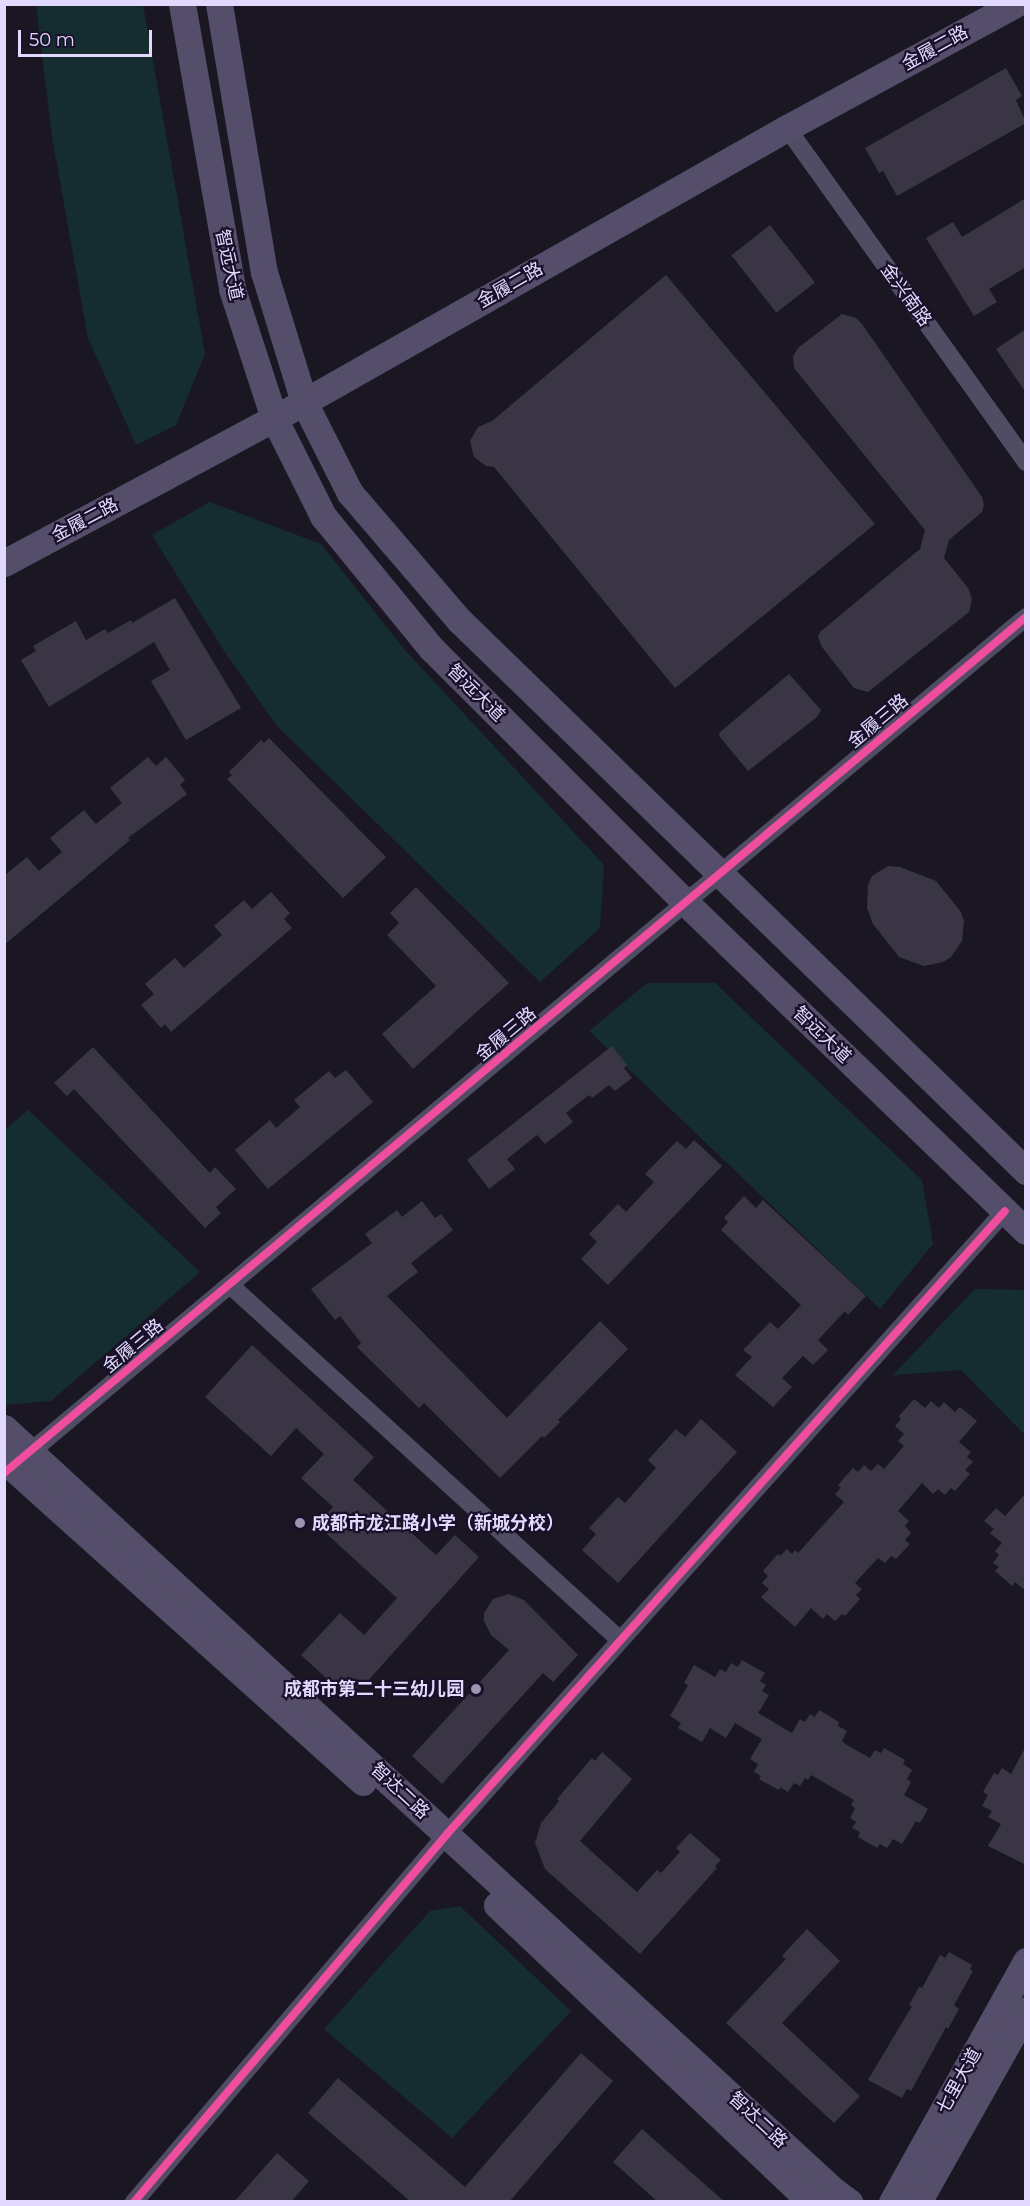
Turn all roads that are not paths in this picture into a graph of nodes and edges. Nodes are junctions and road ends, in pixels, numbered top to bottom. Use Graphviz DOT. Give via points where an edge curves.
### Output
graph roads {
  1 [pos="182,4"];
  2 [pos="219,4"];
  3 [pos="1015,4"];
  4 [pos="787,129"];
  5 [pos="304,402"];
  6 [pos="274,418"];
  7 [pos="1026,462"];
  8 [pos="4,563"];
  9 [pos="1026,617"];
  10 [pos="719,874"];
  11 [pos="686,903"];
  12 [pos="1026,1171"];
  13 [pos="1005,1211"];
  14 [pos="1026,1231"];
  15 [pos="230,1285"];
  16 [pos="4,1428"];
  17 [pos="13,1463"];
  18 [pos="620,1640"];
  19 [pos="441,1840"];
  20 [pos="1026,1961"];
  21 [pos="1026,2010"];
  22 [pos="134,2202"];
  23 [pos="811,2202"];
  24 [pos="849,2202"];
  25 [pos="892,2202"];
  26 [pos="918,2202"];
  1 -- 6 [label="main road, 智远大道" via="232,289"];
  2 -- 5 [label="main road, 智远大道" via="264,272"];
  3 -- 4 [label="main road, 金履二路"];
  4 -- 5 [label="main road, 金履二路"];
  4 -- 7 [label="street, 金兴南路"];
  5 -- 6 [label="main road, 金履二路"];
  5 -- 10 [label="main road, 智远大道" via="350,493 459,620"];
  6 -- 8 [label="main road, 金履二路"];
  6 -- 11 [label="main road, 智远大道" via="323,516 431,648"];
  9 -- 10 [label="street, 金履三路"];
  10 -- 11 [label="street, 金履三路"];
  10 -- 12 [label="main road, 智远大道"];
  11 -- 13 [label="main road, 智远大道"];
  11 -- 15 [label="street, 金履三路"];
  13 -- 14 [label="main road, 智远大道"];
  13 -- 18 [label="street"];
  15 -- 17 [label="street, 金履三路"];
  15 -- 18 [label="street"];
  16 -- 17 [label="main road, 智达二路"];
  17 -- 19 [label="main road, 智达二路"];
  18 -- 19 [label="street"];
  19 -- 22 [label="street"];
  19 -- 23 [label="main road, 智达二路"];
  19 -- 24 [label="main road, 智达二路"];
  20 -- 25 [label="main road, 七里大道"];
  21 -- 26 [label="main road, 七里大道"];
}
